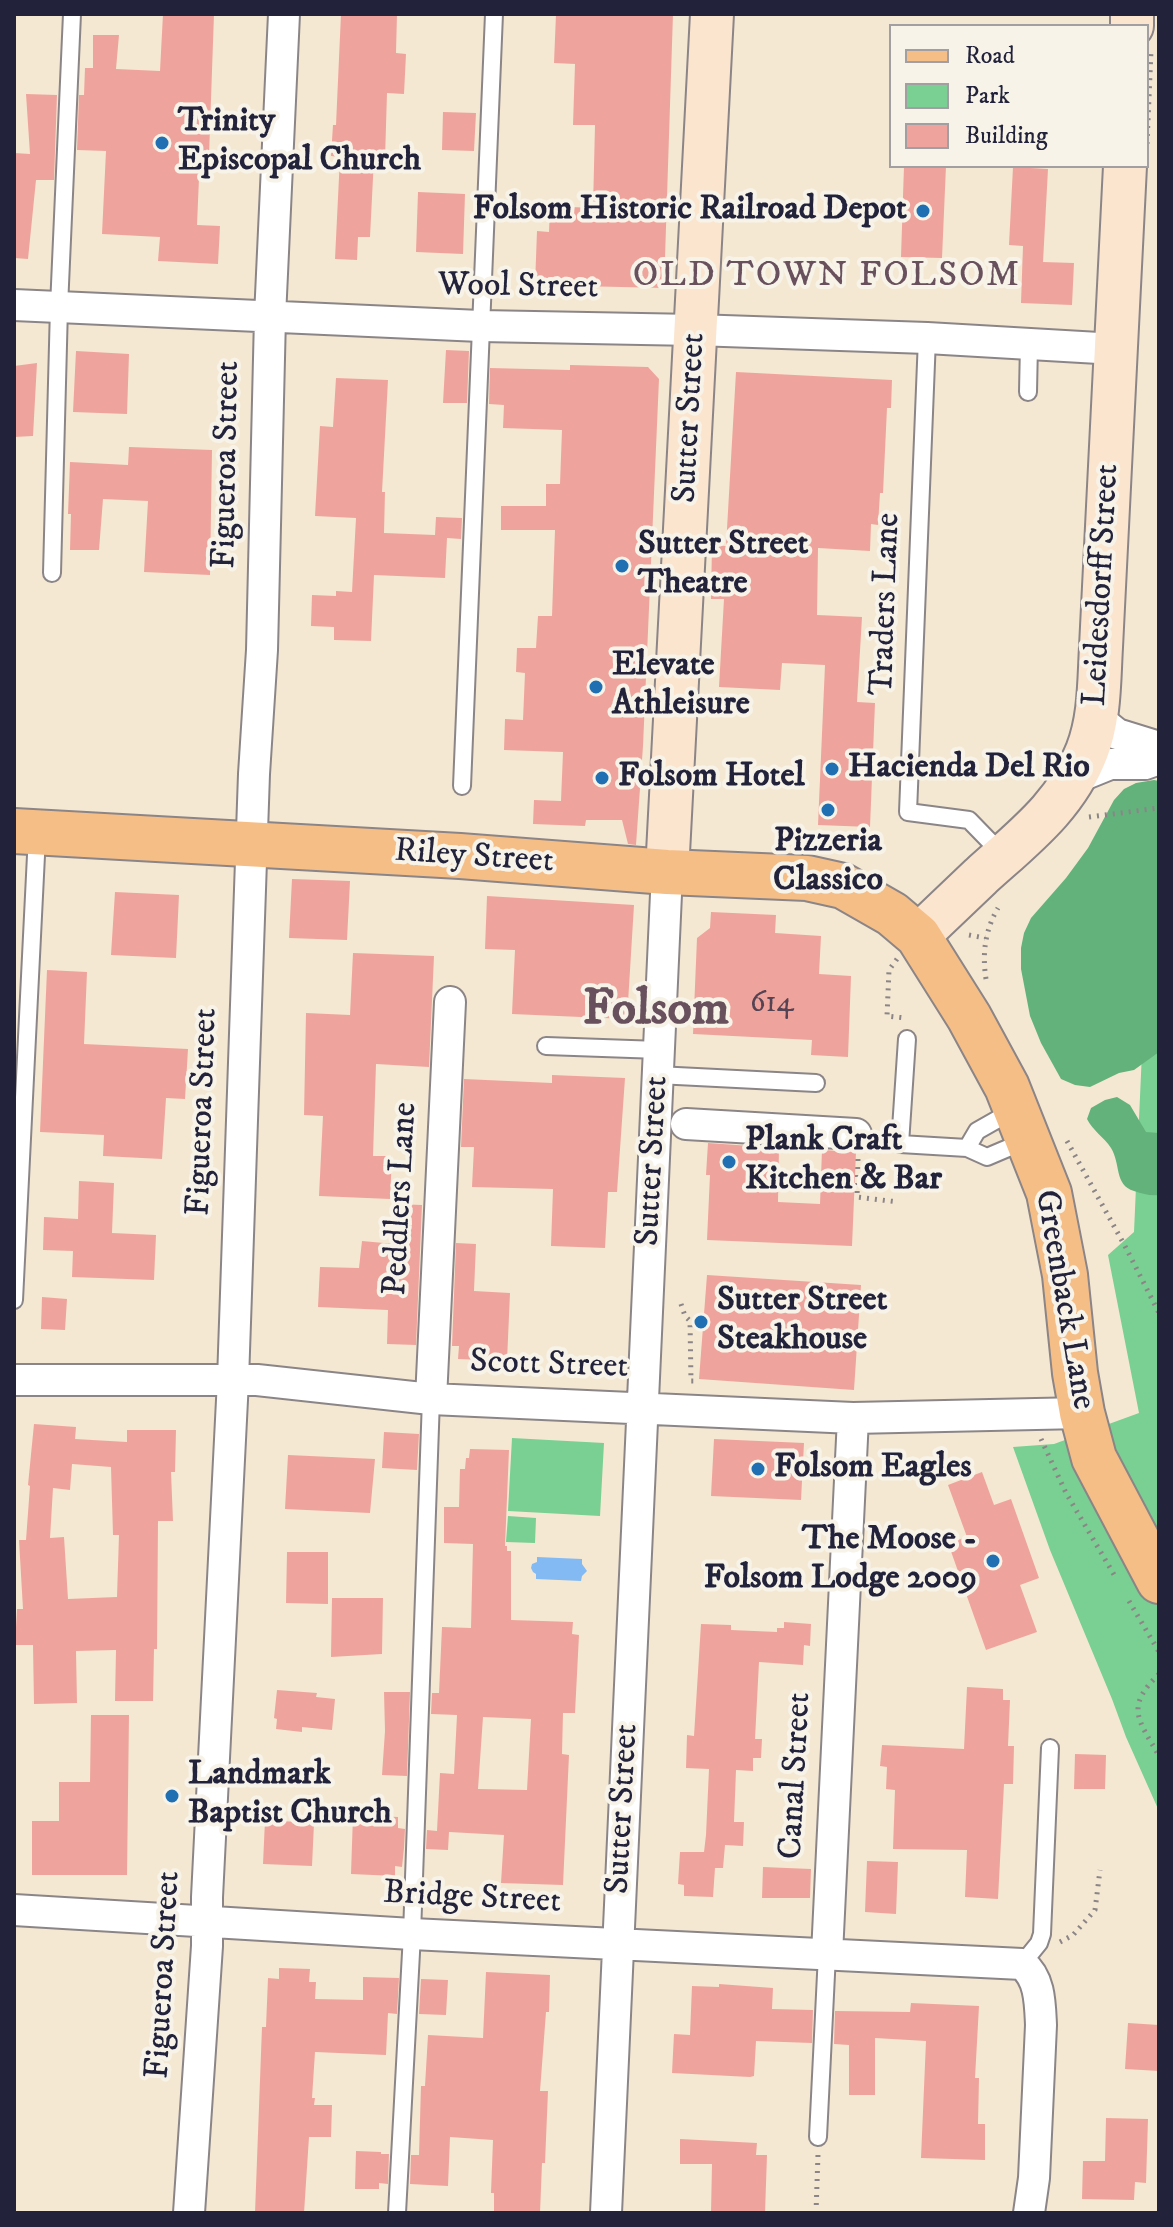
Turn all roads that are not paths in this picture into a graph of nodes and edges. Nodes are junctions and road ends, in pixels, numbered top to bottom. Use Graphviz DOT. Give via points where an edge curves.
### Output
graph roads {
  1 [pos="72,14"];
  2 [pos="284,14"];
  3 [pos="494,14"];
  4 [pos="712,14"];
  5 [pos="1125,168"];
  6 [pos="14,305"];
  7 [pos="59,307"];
  8 [pos="270,317"];
  9 [pos="480,326"];
  10 [pos="695,330"];
  11 [pos="927,338"];
  12 [pos="1029,344"];
  13 [pos="1116,349"];
  14 [pos="1028,392"];
  15 [pos="52,573"];
  16 [pos="1097,718"];
  17 [pos="1159,747"];
  18 [pos="1159,759"];
  19 [pos="1073,779"];
  20 [pos="462,786"];
  21 [pos="25,831"];
  22 [pos="251,844"];
  23 [pos="1004,856"];
  24 [pos="667,872"];
  25 [pos="908,947"];
  26 [pos="450,1002"];
  27 [pos="907,1039"];
  28 [pos="546,1046"];
  29 [pos="658,1062"];
  30 [pos="816,1083"];
  31 [pos="686,1124"];
  32 [pos="1021,1125"];
  33 [pos="856,1134"];
  34 [pos="967,1148"];
  35 [pos="14,1300"];
  36 [pos="14,1380"];
  37 [pos="233,1380"];
  38 [pos="431,1399"];
  39 [pos="642,1408"];
  40 [pos="1082,1413"];
  41 [pos="853,1418"];
  42 [pos="1135,1587"];
  43 [pos="1050,1748"];
  44 [pos="14,1910"];
  45 [pos="206,1921"];
  46 [pos="412,1934"];
  47 [pos="618,1945"];
  48 [pos="1030,1953"];
  49 [pos="827,1954"];
  50 [pos="818,2137"];
  51 [pos="189,2213"];
  52 [pos="397,2213"];
  53 [pos="606,2213"];
  54 [pos="1029,2213"];
  1 -- 7 [label="lane"];
  2 -- 8 [label="street, Figueroa Street"];
  3 -- 9 [label="lane"];
  4 -- 10 [label="street, Sutter Street"];
  5 -- 13 [label="street, Leidesdorff Street"];
  6 -- 7 [label="street, Wool Street"];
  7 -- 8 [label="street, Wool Street"];
  7 -- 15 [label="lane"];
  8 -- 9 [label="street, Wool Street"];
  8 -- 22 [label="street, Figueroa Street" via="262,650"];
  9 -- 10 [label="street, Wool Street"];
  9 -- 20 [label="lane"];
  10 -- 11 [label="street, Wool Street"];
  10 -- 24 [label="street, Sutter Street"];
  11 -- 12 [label="street, Wool Street"];
  11 -- 23 [label="lane, Traders Lane" via="908,812 969,820"];
  12 -- 13 [label="street, Wool Street"];
  12 -- 14 [label="lane"];
  13 -- 16 [label="street, Leidesdorff Street"];
  16 -- 17 [label="street" via="1117,734"];
  16 -- 19 [label="street, Leidesdorff Street"];
  18 -- 19 [label="street" via="1110,764"];
  19 -- 23 [label="street, Leidesdorff Street" via="1055,807"];
  21 -- 22 [label="main road, Riley Street"];
  21 -- 35 [label="lane"];
  22 -- 24 [label="main road, Riley Street"];
  22 -- 37 [label="street, Figueroa Street"];
  23 -- 25 [label="street, Leidesdorff Street"];
  24 -- 25 [label="main road, Riley Street" via="807,878 843,886 892,914"];
  24 -- 29 [label="street, Sutter Street"];
  25 -- 32 [label="main road, Greenback Lane" via="969,1017"];
  26 -- 38 [label="street, Peddlers Lane"];
  27 -- 34 [label="lane" via="900,1144"];
  28 -- 29 [label="lane"];
  29 -- 30 [label="lane"];
  29 -- 39 [label="street, Sutter Street"];
  31 -- 33 [label="street"];
  32 -- 34 [label="lane" via="977,1131"];
  32 -- 34 [label="lane" via="987,1157"];
  32 -- 40 [label="main road, Greenback Lane" via="1049,1193"];
  36 -- 37 [label="street, Scott Street"];
  37 -- 38 [label="street, Scott Street"];
  37 -- 45 [label="street, Figueroa Street"];
  38 -- 39 [label="street, Scott Street"];
  38 -- 46 [label="lane"];
  39 -- 41 [label="street, Scott Street"];
  39 -- 47 [label="street, Sutter Street"];
  40 -- 41 [label="street, Scott Street"];
  40 -- 42 [label="main road, Greenback Lane"];
  41 -- 49 [label="street, Canal Street"];
  43 -- 48 [label="lane" via="1042,1934"];
  44 -- 45 [label="street, Bridge Street"];
  45 -- 46 [label="street, Bridge Street"];
  45 -- 51 [label="street, Figueroa Street"];
  46 -- 47 [label="street, Bridge Street"];
  46 -- 52 [label="lane"];
  47 -- 49 [label="street, Bridge Street"];
  47 -- 53 [label="street, Sutter Street"];
  48 -- 49 [label="street, Bridge Street"];
  48 -- 54 [label="street" via="1041,2025"];
  49 -- 50 [label="lane, Canal Street"];
}
